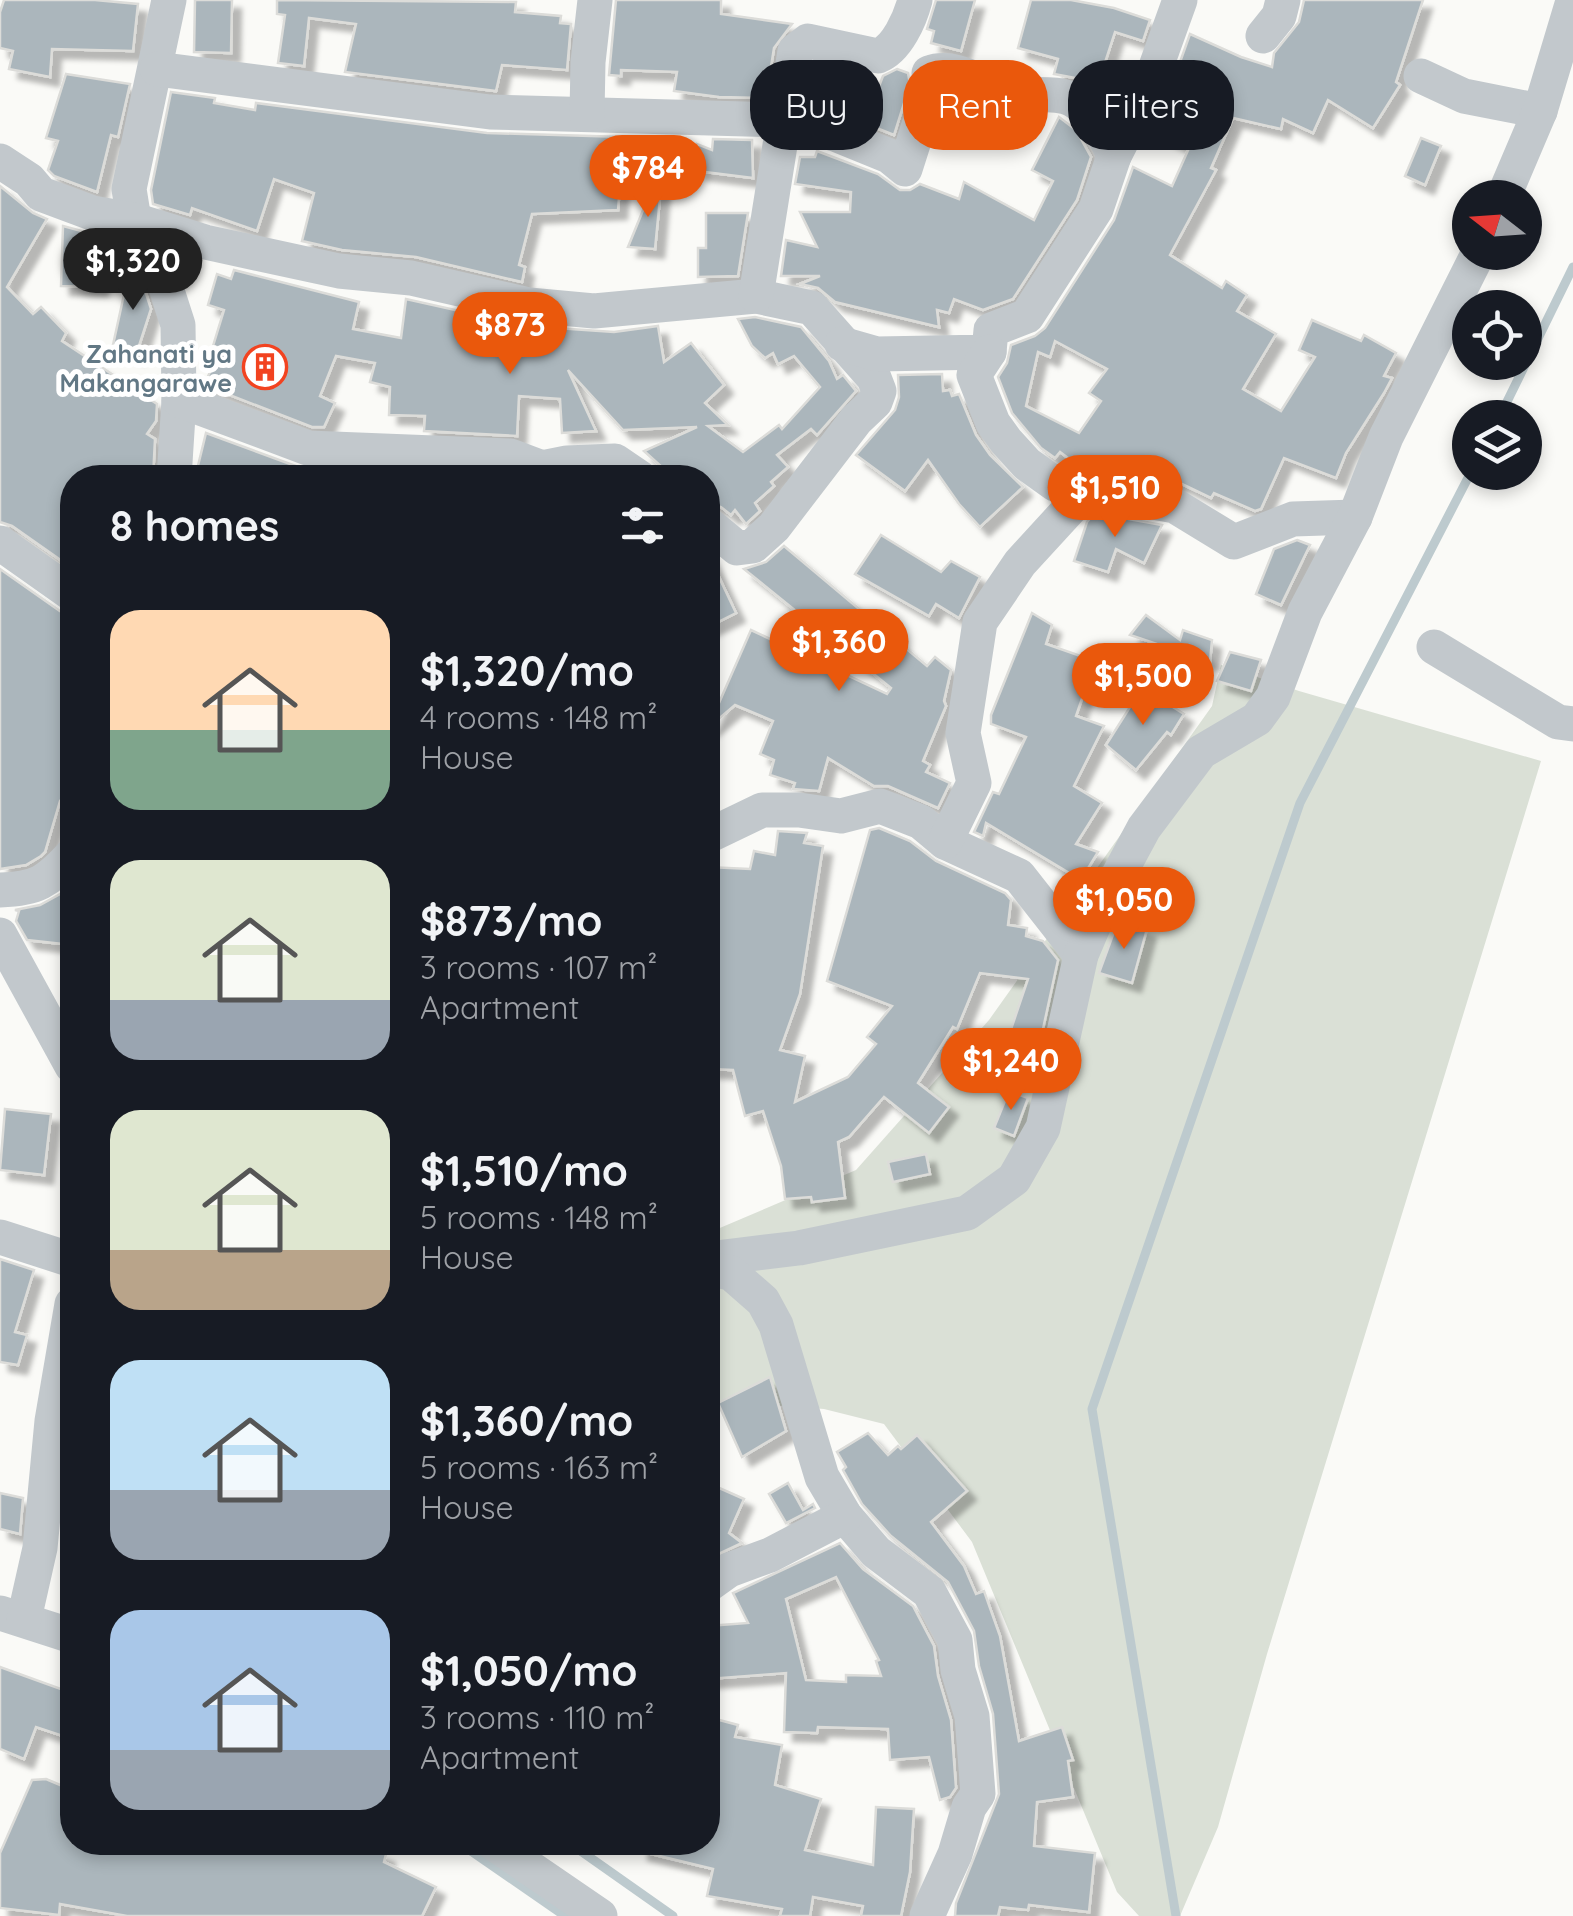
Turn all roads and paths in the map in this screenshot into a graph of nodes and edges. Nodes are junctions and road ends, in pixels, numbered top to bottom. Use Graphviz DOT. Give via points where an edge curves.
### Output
graph roads {
  1 [pos="594,0"];
  2 [pos="915,0"];
  3 [pos="1180,0"];
  4 [pos="1283,0"];
  5 [pos="1573,1"];
  6 [pos="160,3"];
  7 [pos="1264,36"];
  8 [pos="793,60"];
  9 [pos="157,69"];
  10 [pos="1421,76"];
  11 [pos="1540,111"];
  12 [pos="587,114"];
  13 [pos="750,119"];
  14 [pos="779,150"];
  15 [pos="874,150"];
  16 [pos="1114,156"];
  17 [pos="0,161"];
  18 [pos="1511,180"];
  19 [pos="134,220"];
  20 [pos="1470,270"];
  21 [pos="756,296"];
  22 [pos="841,344"];
  23 [pos="990,352"];
  24 [pos="179,400"];
  25 [pos="175,465"];
  26 [pos="525,465"];
  27 [pos="561,465"];
  28 [pos="620,465"];
  29 [pos="1086,491"];
  30 [pos="1355,518"];
  31 [pos="720,534"];
  32 [pos="0,543"];
  33 [pos="60,586"];
  34 [pos="1434,647"];
  35 [pos="1573,724"];
  36 [pos="720,830"];
  37 [pos="945,842"];
  38 [pos="60,875"];
  39 [pos="0,890"];
  40 [pos="0,935"];
  41 [pos="1082,956"];
  42 [pos="60,1044"];
  43 [pos="0,1237"];
  44 [pos="60,1256"];
  45 [pos="720,1258"];
  46 [pos="720,1271"];
  47 [pos="60,1412"];
  48 [pos="845,1516"];
  49 [pos="720,1577"];
  50 [pos="12,1616"];
  51 [pos="60,1632"];
  52 [pos="511,1855"];
  53 [pos="600,1916"];
  54 [pos="928,1916"];
  1 -- 12 [label="street"];
  2 -- 8 [label="street" via="888,52 878,56 808,41"];
  3 -- 16 [label="street" via="1148,90"];
  4 -- 7 [label="street"];
  5 -- 11 [label="street"];
  6 -- 9 [label="street"];
  9 -- 12 [label="street" via="490,112"];
  9 -- 19 [label="street" via="129,189"];
  10 -- 11 [label="street" via="1464,96"];
  11 -- 18 [label="street"];
  12 -- 13 [label="street"];
  14 -- 21 [label="street"];
  15 -- 16 [label="street" via="905,168 932,84 929,73 939,70 1008,93 1071,99 1099,123"];
  16 -- 23 [label="street" via="1096,209 1026,316 991,330"];
  17 -- 19 [label="street" via="41,194"];
  19 -- 21 [label="street" via="224,246 530,305 594,312"];
  19 -- 24 [label="street" via="150,238 178,325"];
  20 -- 30 [label="street" via="1386,437"];
  21 -- 22 [label="street" via="812,308"];
  22 -- 23 [label="street" via="876,354"];
  22 -- 31 [label="street" via="874,378 875,402 753,546 737,548"];
  23 -- 29 [label="street" via="974,375 1006,441 1054,484"];
  24 -- 25 [label="street"];
  24 -- 26 [label="street" via="308,448 510,456"];
  27 -- 28 [label="street"];
  29 -- 30 [label="street" via="1175,506 1234,542 1294,518"];
  29 -- 37 [label="street" via="1020,563 980,622 963,733 974,783"];
  30 -- 41 [label="street" via="1305,612 1273,697 1256,719 1201,752 1144,828"];
  32 -- 33 [label="street"];
  34 -- 35 [label="street" via="1558,722"];
  36 -- 37 [label="street" via="762,810 841,816 880,806 920,822"];
  37 -- 41 [label="street" via="1018,876"];
  38 -- 39 [label="street" via="32,889"];
  40 -- 42 [label="street"];
  41 -- 45 [label="street" via="1043,1128 1014,1179 966,1213"];
  43 -- 44 [label="street"];
  46 -- 48 [label="street" via="762,1301 776,1326 822,1477"];
  47 -- 50 [label="street" via="40,1548"];
  48 -- 49 [label="street"];
  48 -- 54 [label="street" via="876,1552 929,1592 955,1640 972,1716 978,1794"];
  50 -- 51 [label="street"];
  52 -- 53 [label="street"];
}
